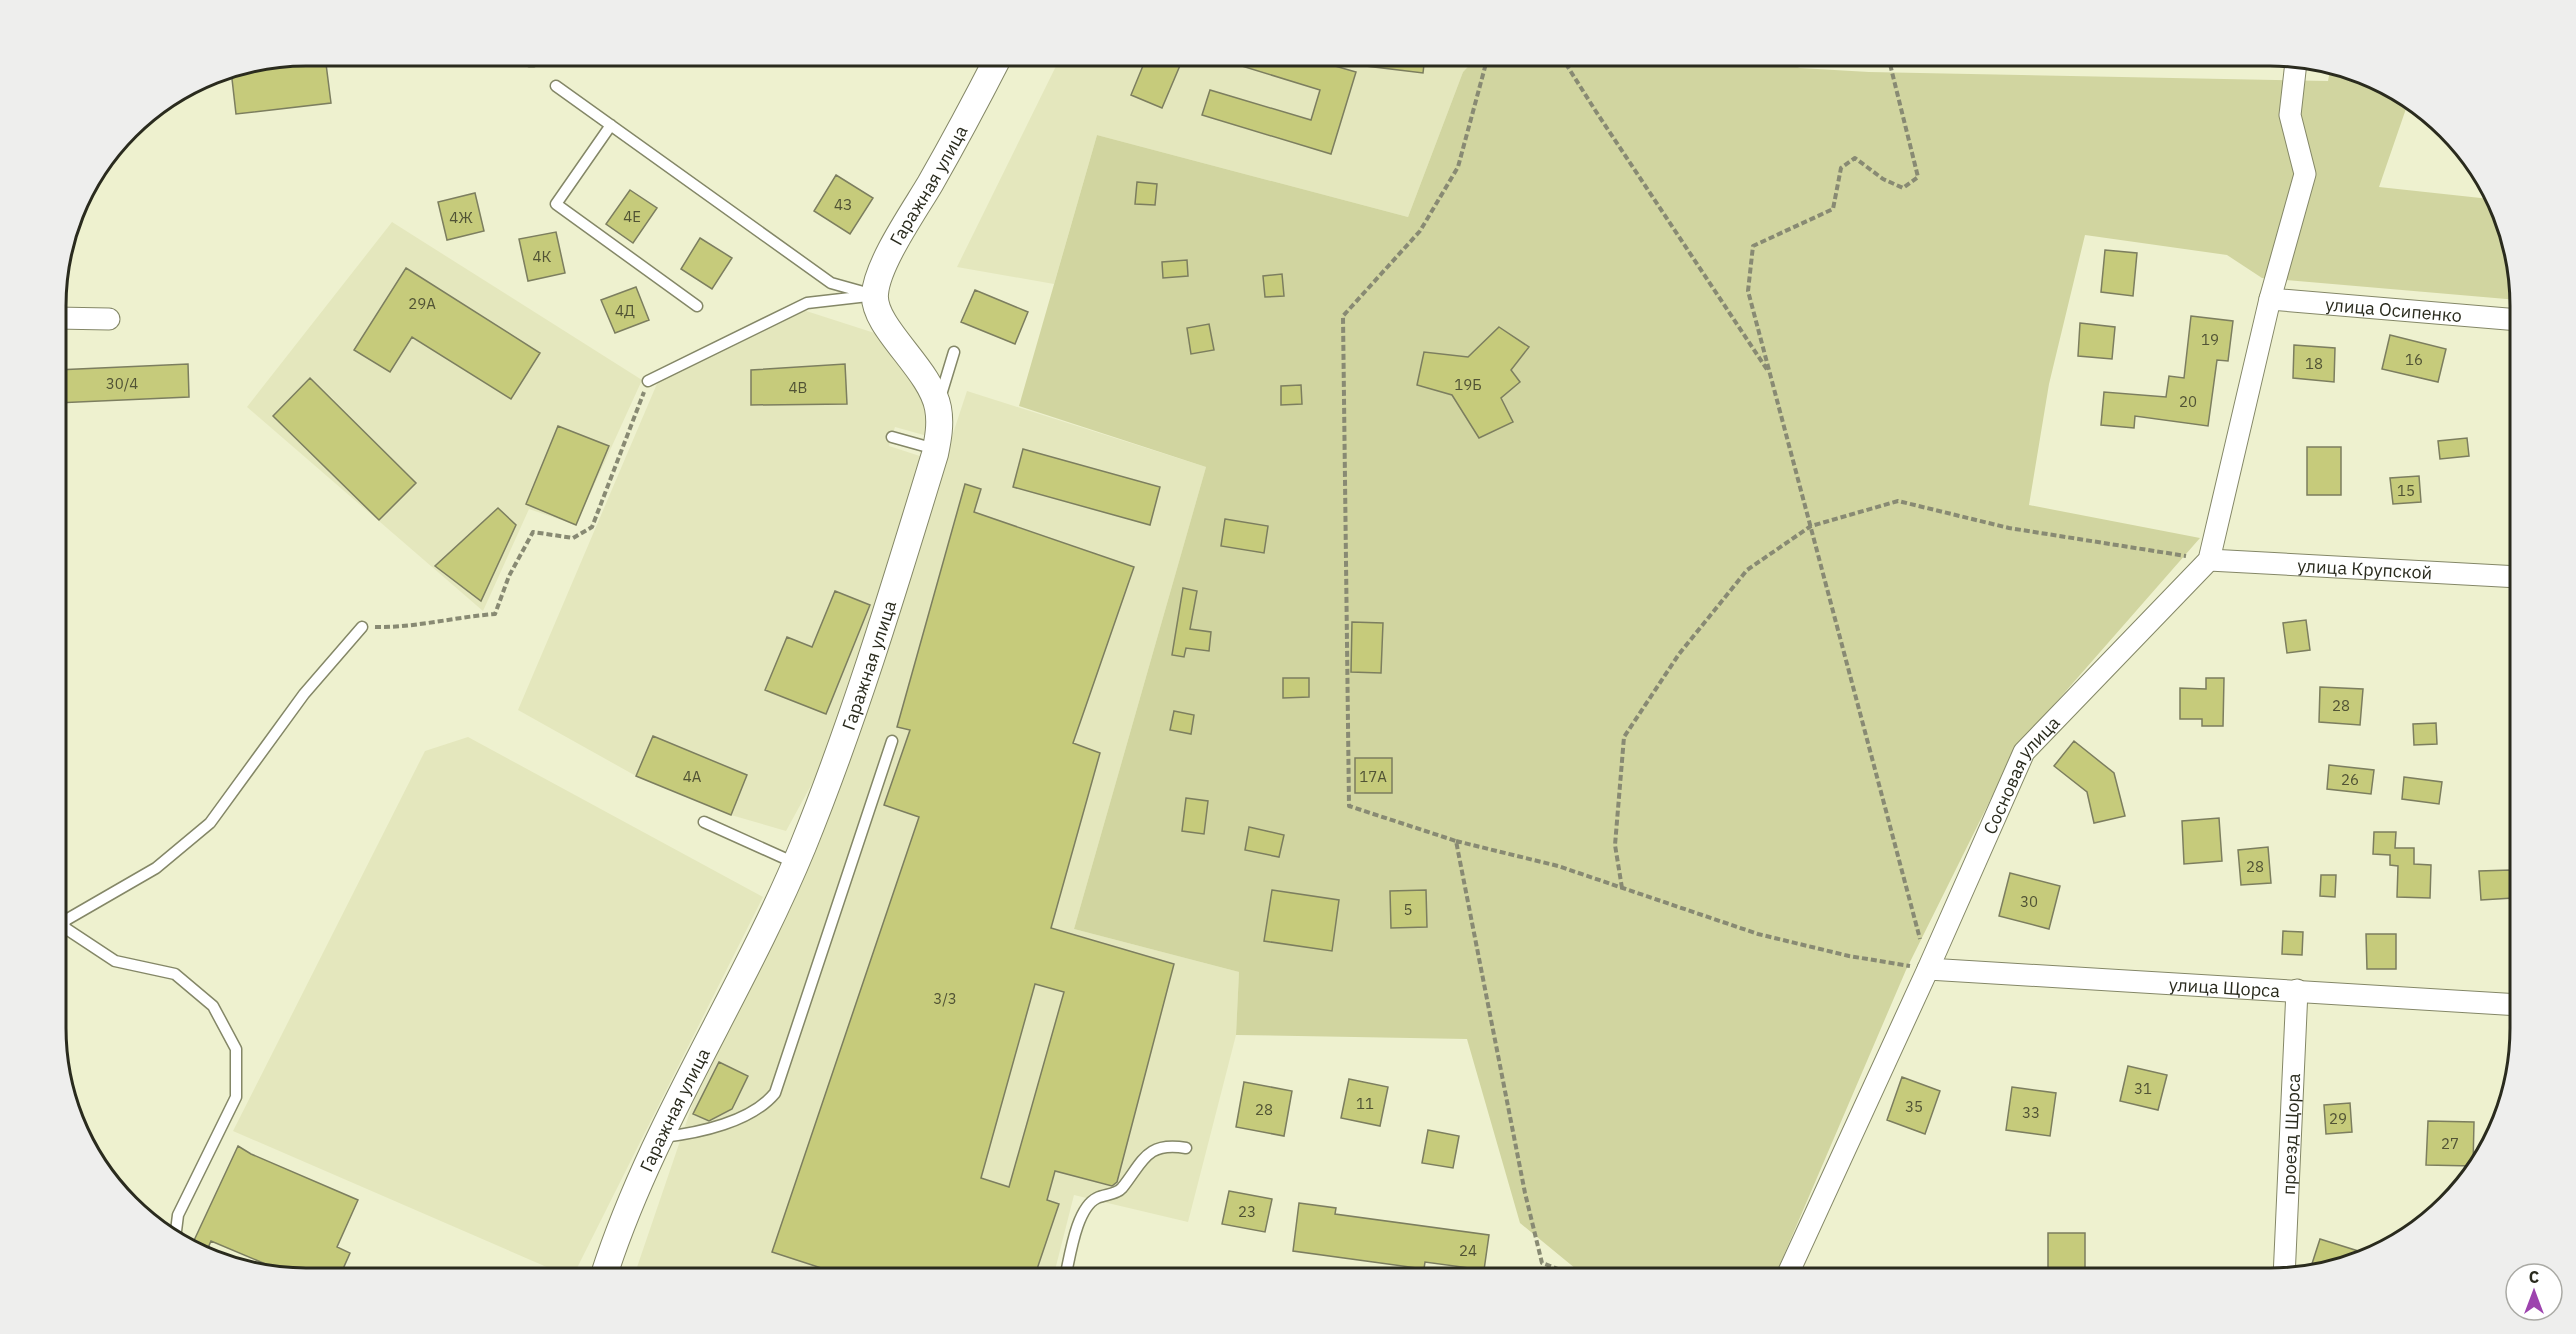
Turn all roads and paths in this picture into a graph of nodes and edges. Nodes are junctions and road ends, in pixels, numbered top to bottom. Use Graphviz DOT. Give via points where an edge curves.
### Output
graph roads {
  1 [pos="993,66"];
  2 [pos="1485,66"];
  3 [pos="1568,66"];
  4 [pos="1890,66"];
  5 [pos="2295,68"];
  6 [pos="556,86"];
  7 [pos="611,125"];
  8 [pos="874,296"];
  9 [pos="2270,299"];
  10 [pos="697,306"];
  11 [pos="66,318"];
  12 [pos="109,319"];
  13 [pos="2510,319"];
  14 [pos="954,352"];
  15 [pos="1770,374"];
  16 [pos="648,381"];
  17 [pos="938,407"];
  18 [pos="892,437"];
  19 [pos="940,446"];
  20 [pos="1810,526"];
  21 [pos="2209,560"];
  22 [pos="2510,577"];
  23 [pos="362,627"];
  24 [pos="892,741"];
  25 [pos="704,822"];
  26 [pos="1456,841"];
  27 [pos="795,863"];
  28 [pos="1622,888"];
  29 [pos="66,919"];
  30 [pos="66,929"];
  31 [pos="1928,969"];
  32 [pos="2297,990"];
  33 [pos="2510,1004"];
  34 [pos="662,1137"];
  35 [pos="1186,1148"];
  36 [pos="177,1230"];
  37 [pos="2284,1267"];
  38 [pos="610,1268"];
  39 [pos="1067,1268"];
  40 [pos="1555,1268"];
  41 [pos="1791,1268"];
  1 -- 8 [label="street, Гаражная улица" via="898,239"];
  2 -- 26 [label="path" via="1458,167 1420,231 1343,316 1349,806"];
  3 -- 15 [label="path"];
  4 -- 15 [label="path" via="1918,177 1903,188 1882,179 1855,158 1841,168 1833,209 1753,246 1748,291"];
  5 -- 9 [label="street" via="2290,114 2305,174"];
  6 -- 7 [label="lane"];
  7 -- 8 [label="lane" via="831,283"];
  7 -- 10 [label="lane" via="556,204"];
  8 -- 16 [label="lane" via="807,303"];
  8 -- 17 [label="street, Гаражная улица" via="882,329 911,357 929,384"];
  9 -- 13 [label="street, улица Осипенко"];
  9 -- 21 [label="street"];
  11 -- 12 [label="street"];
  14 -- 17 [label="lane"];
  15 -- 20 [label="path"];
  16 -- 23 [label="path" via="592,527 573,538 533,532 509,576 495,614 453,617 406,628"];
  17 -- 19 [label="street, Гаражная улица"];
  18 -- 19 [label="lane"];
  19 -- 27 [label="street, Гаражная улица" via="884,622 817,790"];
  20 -- 21 [label="path" via="1898,501 2008,528"];
  20 -- 28 [label="path" via="1747,570 1679,654 1624,737 1615,845"];
  20 -- 31 [label="path"];
  21 -- 22 [label="street, улица Крупской"];
  21 -- 31 [label="street, Сосновая улица" via="2024,752"];
  23 -- 29 [label="lane" via="304,694 210,823 156,868"];
  24 -- 34 [label="lane" via="775,1093 766,1104 715,1128"];
  25 -- 27 [label="lane"];
  26 -- 28 [label="path" via="1558,866"];
  26 -- 40 [label="path" via="1542,1263"];
  27 -- 34 [label="street, Гаражная улица"];
  28 -- 31 [label="path" via="1758,934 1849,956"];
  30 -- 36 [label="lane" via="116,961 175,974 213,1006 236,1048 236,1097 178,1215"];
  31 -- 32 [label="street, улица Щорса"];
  31 -- 41 [label="street, Сосновая улица"];
  32 -- 33 [label="street, улица Щорса"];
  32 -- 37 [label="street, проезд Щорса"];
  34 -- 38 [label="street, Гаражная улица" via="629,1208"];
  35 -- 39 [label="lane" via="1160,1147 1144,1156 1120,1191 1095,1198 1078,1222"];
}
